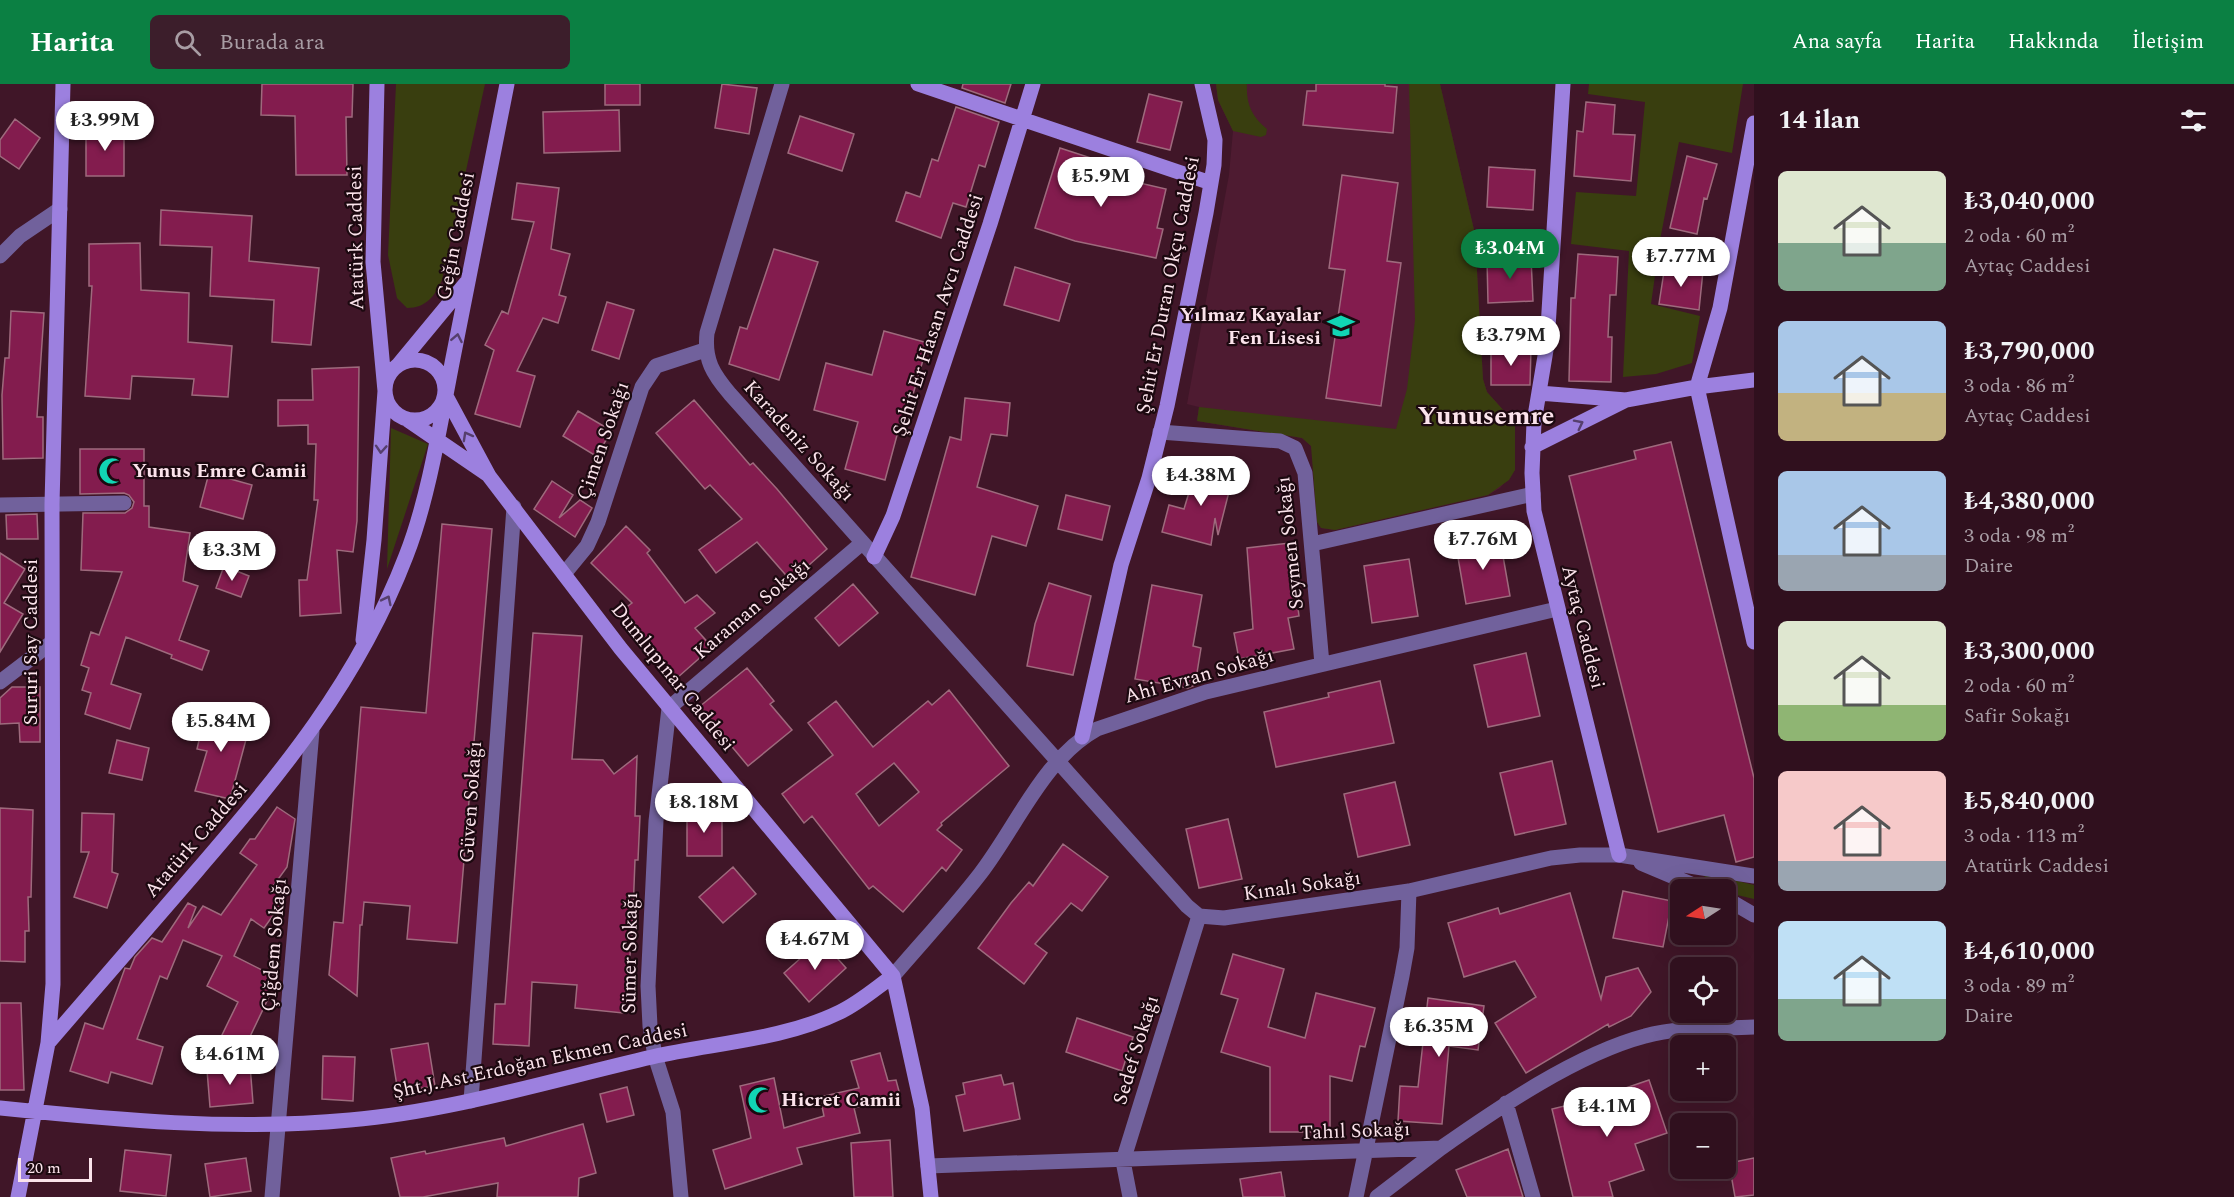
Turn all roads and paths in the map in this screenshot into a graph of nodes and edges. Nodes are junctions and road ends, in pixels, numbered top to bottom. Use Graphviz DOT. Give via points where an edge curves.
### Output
graph roads {
  1 [pos="63,84"];
  2 [pos="377,84"];
  3 [pos="507,84"];
  4 [pos="782,84"];
  5 [pos="918,84"];
  6 [pos="1033,84"];
  7 [pos="1202,84"];
  8 [pos="1563,84"];
  9 [pos="1024,117"];
  10 [pos="1754,123"];
  11 [pos="1211,183"];
  12 [pos="60,209"];
  13 [pos="0,256"];
  14 [pos="468,281"];
  15 [pos="705,350"];
  16 [pos="399,365"];
  17 [pos="1754,380"];
  18 [pos="1697,387"];
  19 [pos="385,391"];
  20 [pos="1539,393"];
  21 [pos="446,396"];
  22 [pos="1626,400"];
  23 [pos="408,420"];
  24 [pos="1160,432"];
  25 [pos="436,439"];
  26 [pos="1532,447"];
  27 [pos="489,476"];
  28 [pos="1533,494"];
  29 [pos="124,503"];
  30 [pos="52,504"];
  31 [pos="0,505"];
  32 [pos="514,507"];
  33 [pos="862,543"];
  34 [pos="1312,544"];
  35 [pos="874,557"];
  36 [pos="564,574"];
  37 [pos="1557,609"];
  38 [pos="1754,642"];
  39 [pos="51,643"];
  40 [pos="361,653"];
  41 [pos="1322,664"];
  42 [pos="0,682"];
  43 [pos="669,708"];
  44 [pos="312,731"];
  45 [pos="1082,737"];
  46 [pos="1057,759"];
  47 [pos="1619,855"];
  48 [pos="1754,876"];
  49 [pos="1678,879"];
  50 [pos="1410,891"];
  51 [pos="1736,904"];
  52 [pos="1754,915"];
  53 [pos="1199,916"];
  54 [pos="893,976"];
  55 [pos="1754,1027"];
  56 [pos="48,1043"];
  57 [pos="655,1056"];
  58 [pos="471,1101"];
  59 [pos="1506,1103"];
  60 [pos="0,1108"];
  61 [pos="36,1112"];
  62 [pos="280,1125"];
  63 [pos="1441,1148"];
  64 [pos="1364,1151"];
  65 [pos="1123,1161"];
  66 [pos="928,1166"];
  67 [pos="18,1197"];
  68 [pos="272,1197"];
  69 [pos="681,1197"];
  70 [pos="932,1197"];
  71 [pos="1130,1197"];
  72 [pos="1356,1197"];
  73 [pos="1377,1197"];
  74 [pos="1533,1197"];
  1 -- 12 [label="street, Sururi Say Caddesi"];
  2 -- 19 [label="street, Atatürk Caddesi" via="373,262"];
  3 -- 14 [label="street, Geğin Caddesi"];
  4 -- 15 [label="street"];
  5 -- 9 [label="street"];
  6 -- 9 [label="street, Şehit Er Hasan Avcı Caddesi"];
  7 -- 11 [label="street, Şehit Er Duran Okçu Caddesi" via="1215,140"];
  8 -- 20 [label="street, Aytaç Caddesi" via="1547,344"];
  9 -- 11 [label="street"];
  9 -- 35 [label="street, Şehit Er Hasan Avcı Caddesi" via="893,516"];
  10 -- 18 [label="street" via="1720,308"];
  11 -- 24 [label="street, Şehit Er Duran Okçu Caddesi"];
  12 -- 13 [label="street" via="20,236"];
  12 -- 30 [label="street, Sururi Say Caddesi"];
  14 -- 16 [label="street, Atatürk Caddesi"];
  21 -- 14 [label="street, Geğin Caddesi, one-way"];
  15 -- 33 [label="street, Karadeniz Sokağı" via="708,365 729,394"];
  15 -- 36 [label="street, Çimen Sokağı" via="656,366 650,374 642,387 598,522 587,546"];
  16 -- 19 [label="street, Atatürk Caddesi" via="391,372"];
  16 -- 21 [label="street" via="418,360 428,363 442,376"];
  17 -- 18 [label="street"];
  18 -- 22 [label="street"];
  18 -- 38 [label="street"];
  19 -- 23 [label="street, Atatürk Caddesi" via="392,409"];
  19 -- 40 [label="street, Atatürk Caddesi, one-way"];
  20 -- 22 [label="street"];
  20 -- 26 [label="street, Aytaç Caddesi"];
  21 -- 23 [label="street" via="435,413"];
  21 -- 25 [label="street, Atatürk Caddesi"];
  27 -- 21 [label="street, Dumlupınar Caddesi, one-way"];
  26 -- 22 [label="street, one-way"];
  23 -- 25 [label="street, Dumlupınar Caddesi"];
  24 -- 34 [label="street, Seymen Sokağı" via="1280,441 1295,448 1305,473"];
  24 -- 45 [label="street, Şehit Er Duran Okçu Caddesi" via="1121,565"];
  25 -- 27 [label="street, Dumlupınar Caddesi"];
  40 -- 25 [label="street, Atatürk Caddesi, one-way" via="407,554"];
  26 -- 28 [label="street, Aytaç Caddesi"];
  27 -- 32 [label="street, Dumlupınar Caddesi"];
  28 -- 34 [label="street"];
  28 -- 37 [label="street, Aytaç Caddesi"];
  29 -- 30 [label="street"];
  30 -- 31 [label="street"];
  30 -- 39 [label="street, Sururi Say Caddesi"];
  32 -- 36 [label="street, Dumlupınar Caddesi"];
  32 -- 58 [label="street, Güven Sokağı"];
  33 -- 35 [label="street, Karadeniz Sokağı"];
  33 -- 43 [label="street, Karaman Sokağı"];
  34 -- 41 [label="street, Seymen Sokağı"];
  35 -- 46 [label="street, Karadeniz Sokağı"];
  36 -- 43 [label="street, Dumlupınar Caddesi"];
  37 -- 41 [label="street, Ahi Evran Sokağı"];
  37 -- 47 [label="street, Aytaç Caddesi"];
  39 -- 42 [label="street"];
  39 -- 56 [label="street, Sururi Say Caddesi" via="53,984"];
  40 -- 44 [label="street, Atatürk Caddesi"];
  41 -- 45 [label="street, Ahi Evran Sokağı" via="1174,700"];
  43 -- 54 [label="street, Dumlupınar Caddesi"];
  43 -- 57 [label="street, Sümer Sokağı" via="653,861 648,986"];
  44 -- 56 [label="street, Atatürk Caddesi" via="272,784"];
  44 -- 62 [label="street, Çiğdem Sokağı"];
  45 -- 46 [label="street, Ahi Evran Sokağı"];
  46 -- 53 [label="street"];
  46 -- 54 [label="street, Ahi Evran Sokağı" via="980,874"];
  47 -- 48 [label="street"];
  47 -- 49 [label="street"];
  47 -- 50 [label="street, Kınalı Sokağı" via="1551,858"];
  50 -- 53 [label="street, Kınalı Sokağı" via="1224,918"];
  50 -- 64 [label="street" via="1407,948"];
  51 -- 52 [label="street"];
  53 -- 65 [label="street, Sedef Sokağı"];
  54 -- 57 [label="street, Şht.J.Ast.Erdoğan Ekmen Caddesi" via="841,1011 813,1023"];
  54 -- 66 [label="street, Dumlupınar Caddesi" via="922,1108"];
  55 -- 59 [label="street" via="1645,1035 1566,1070"];
  56 -- 61 [label="street, Sururi Say Caddesi"];
  57 -- 58 [label="street, Şht.J.Ast.Erdoğan Ekmen Caddesi"];
  57 -- 69 [label="street, Sümer Sokağı" via="673,1112"];
  58 -- 62 [label="street, Şht.J.Ast.Erdoğan Ekmen Caddesi" via="352,1120"];
  59 -- 63 [label="street"];
  59 -- 74 [label="street"];
  60 -- 61 [label="street, Şht.J.Ast.Erdoğan Ekmen Caddesi"];
  61 -- 62 [label="street, Şht.J.Ast.Erdoğan Ekmen Caddesi" via="151,1122"];
  61 -- 67 [label="street, Sururi Say Caddesi"];
  62 -- 68 [label="street, Çiğdem Sokağı"];
  63 -- 64 [label="street, Tahıl Sokağı"];
  63 -- 73 [label="street"];
  64 -- 65 [label="street, Tahıl Sokağı"];
  64 -- 72 [label="street"];
  65 -- 66 [label="street, Tahıl Sokağı"];
  65 -- 71 [label="street, Sedef Sokağı"];
  66 -- 70 [label="street, Dumlupınar Caddesi"];
}
